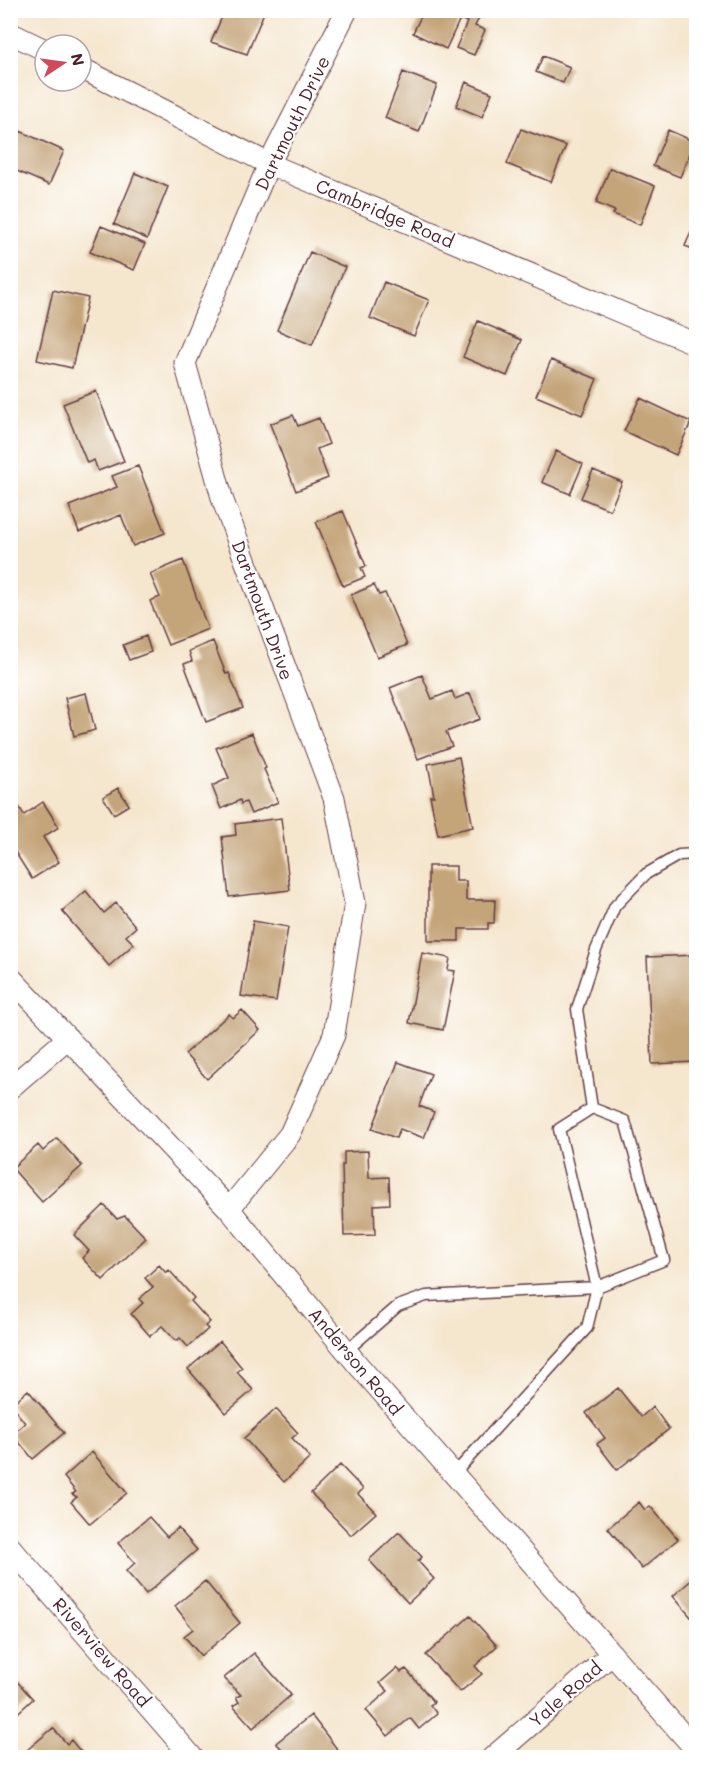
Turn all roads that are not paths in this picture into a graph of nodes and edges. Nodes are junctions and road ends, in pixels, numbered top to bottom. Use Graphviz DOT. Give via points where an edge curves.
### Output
graph roads {
  1 [pos="348,10"];
  2 [pos="10,33"];
  3 [pos="33,44"];
  4 [pos="93,74"];
  5 [pos="269,164"];
  6 [pos="696,344"];
  7 [pos="696,854"];
  8 [pos="10,977"];
  9 [pos="68,1038"];
  10 [pos="10,1088"];
  11 [pos="592,1108"];
  12 [pos="229,1209"];
  13 [pos="597,1287"];
  14 [pos="346,1351"];
  15 [pos="454,1474"];
  16 [pos="10,1547"];
  17 [pos="612,1654"];
  18 [pos="695,1745"];
  19 [pos="193,1758"];
  20 [pos="492,1758"];
  1 -- 5 [label="street, Dartmouth Drive"];
  2 -- 3 [label="street"];
  4 -- 5 [label="street, Cambridge Road"];
  5 -- 6 [label="street, Cambridge Road"];
  5 -- 12 [label="street, Dartmouth Drive" via="185,363 223,501 334,798 355,903 334,1035 290,1134"];
  7 -- 11 [label="lane" via="679,855 646,874 615,906 596,950 577,1009"];
  8 -- 9 [label="street, Anderson Road"];
  9 -- 10 [label="street"];
  9 -- 12 [label="street, Anderson Road"];
  11 -- 13 [label="lane" via="559,1129"];
  11 -- 13 [label="lane" via="625,1121 664,1260"];
  12 -- 14 [label="street, Anderson Road"];
  13 -- 14 [label="lane" via="426,1296 398,1306"];
  13 -- 15 [label="lane" via="587,1328"];
  14 -- 15 [label="street, Anderson Road"];
  15 -- 17 [label="street, Anderson Road"];
  16 -- 19 [label="street, Riverview Road"];
  17 -- 18 [label="street, Anderson Road"];
  17 -- 20 [label="street, Yale Road"];
}
